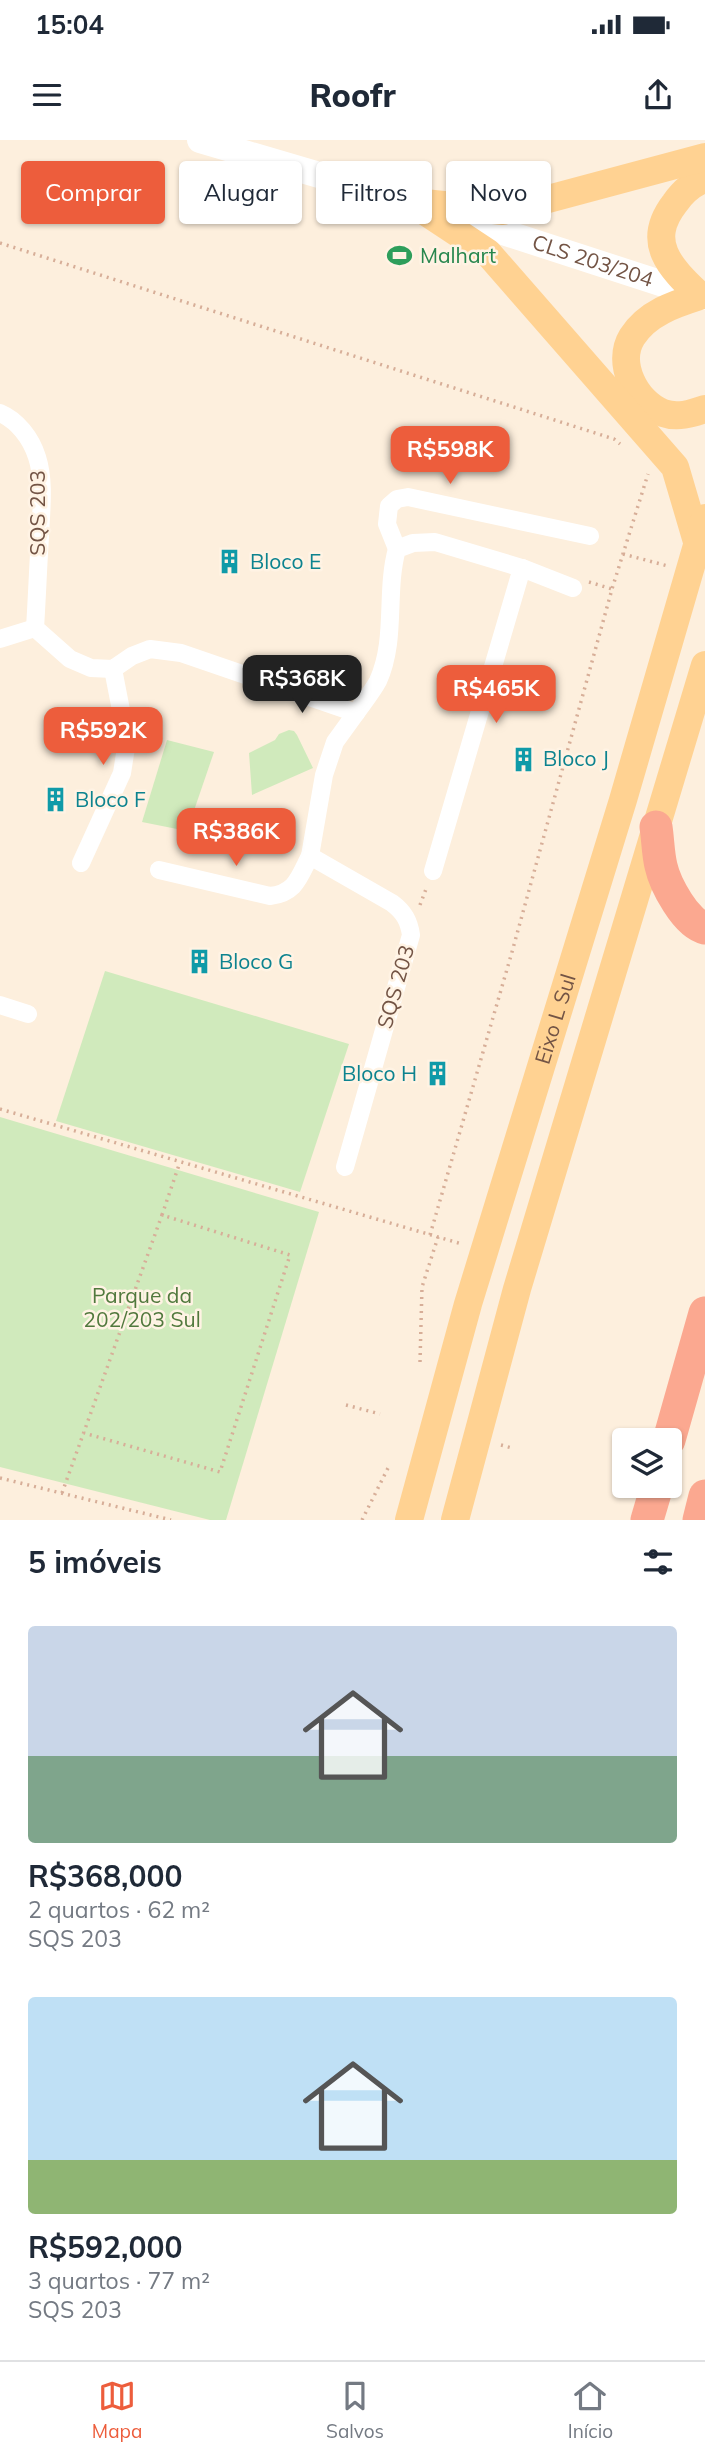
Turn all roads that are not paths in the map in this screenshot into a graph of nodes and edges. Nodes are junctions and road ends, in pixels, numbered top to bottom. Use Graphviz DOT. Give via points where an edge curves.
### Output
graph roads {
  1 [pos="200,140"];
  2 [pos="705,157"];
  3 [pos="316,174"];
  4 [pos="705,179"];
  5 [pos="432,204"];
  6 [pos="432,209"];
  7 [pos="432,216"];
  8 [pos="702,297"];
  9 [pos="705,409"];
  10 [pos="0,413"];
  11 [pos="705,518"];
  12 [pos="590,536"];
  13 [pos="698,545"];
  14 [pos="397,549"];
  15 [pos="522,568"];
  16 [pos="577,584"];
  17 [pos="35,628"];
  18 [pos="0,639"];
  19 [pos="705,665"];
  20 [pos="113,669"];
  21 [pos="356,713"];
  22 [pos="656,827"];
  23 [pos="310,856"];
  24 [pos="82,863"];
  25 [pos="159,870"];
  26 [pos="433,871"];
  27 [pos="705,928"];
  28 [pos="0,1005"];
  29 [pos="28,1014"];
  30 [pos="345,1167"];
  31 [pos="705,1313"];
  32 [pos="672,1428"];
  33 [pos="705,1496"];
  34 [pos="653,1498"];
  35 [pos="409,1520"];
  36 [pos="455,1520"];
  37 [pos="647,1520"];
  38 [pos="699,1520"];
  1 -- 3 [label="street, CLS 203/204"];
  2 -- 5 [label="main road" via="503,211"];
  4 -- 8 [label="main road" via="681,195 662,228 662,247 672,268"];
  6 -- 8 [label="street, CLS 203/204"];
  7 -- 13 [label="main road" via="488,253 675,467"];
  8 -- 9 [label="main road" via="666,307 633,335 625,365 639,394 663,413 682,416"];
  10 -- 17 [label="street, SQS 203" via="13,419 29,440 40,470"];
  11 -- 13 [label="main road, Eixo L Sul"];
  12 -- 14 [label="street" via="408,497 389,506 387,524"];
  13 -- 35 [label="main road, Eixo L Sul" via="484,1251"];
  14 -- 15 [label="street" via="435,542"];
  14 -- 21 [label="street" via="391,572 388,647 377,681"];
  15 -- 16 [label="street"];
  15 -- 26 [label="street"];
  17 -- 18 [label="street"];
  17 -- 20 [label="street" via="70,659 91,668"];
  19 -- 22 [label="main road, Eixo L Sul"];
  20 -- 21 [label="street" via="150,649 181,653"];
  20 -- 24 [label="street" via="127,741 122,773"];
  21 -- 23 [label="street" via="335,742 324,775"];
  22 -- 27 [label="highway" via="662,869 679,906 698,927"];
  22 -- 36 [label="main road, Eixo L Sul" via="521,1276"];
  23 -- 25 [label="street" via="293,887 270,896"];
  23 -- 30 [label="street, SQS 203" via="401,910 411,935"];
  28 -- 29 [label="street"];
  31 -- 32 [label="highway"];
  33 -- 38 [label="highway"];
  34 -- 37 [label="highway"];
}
